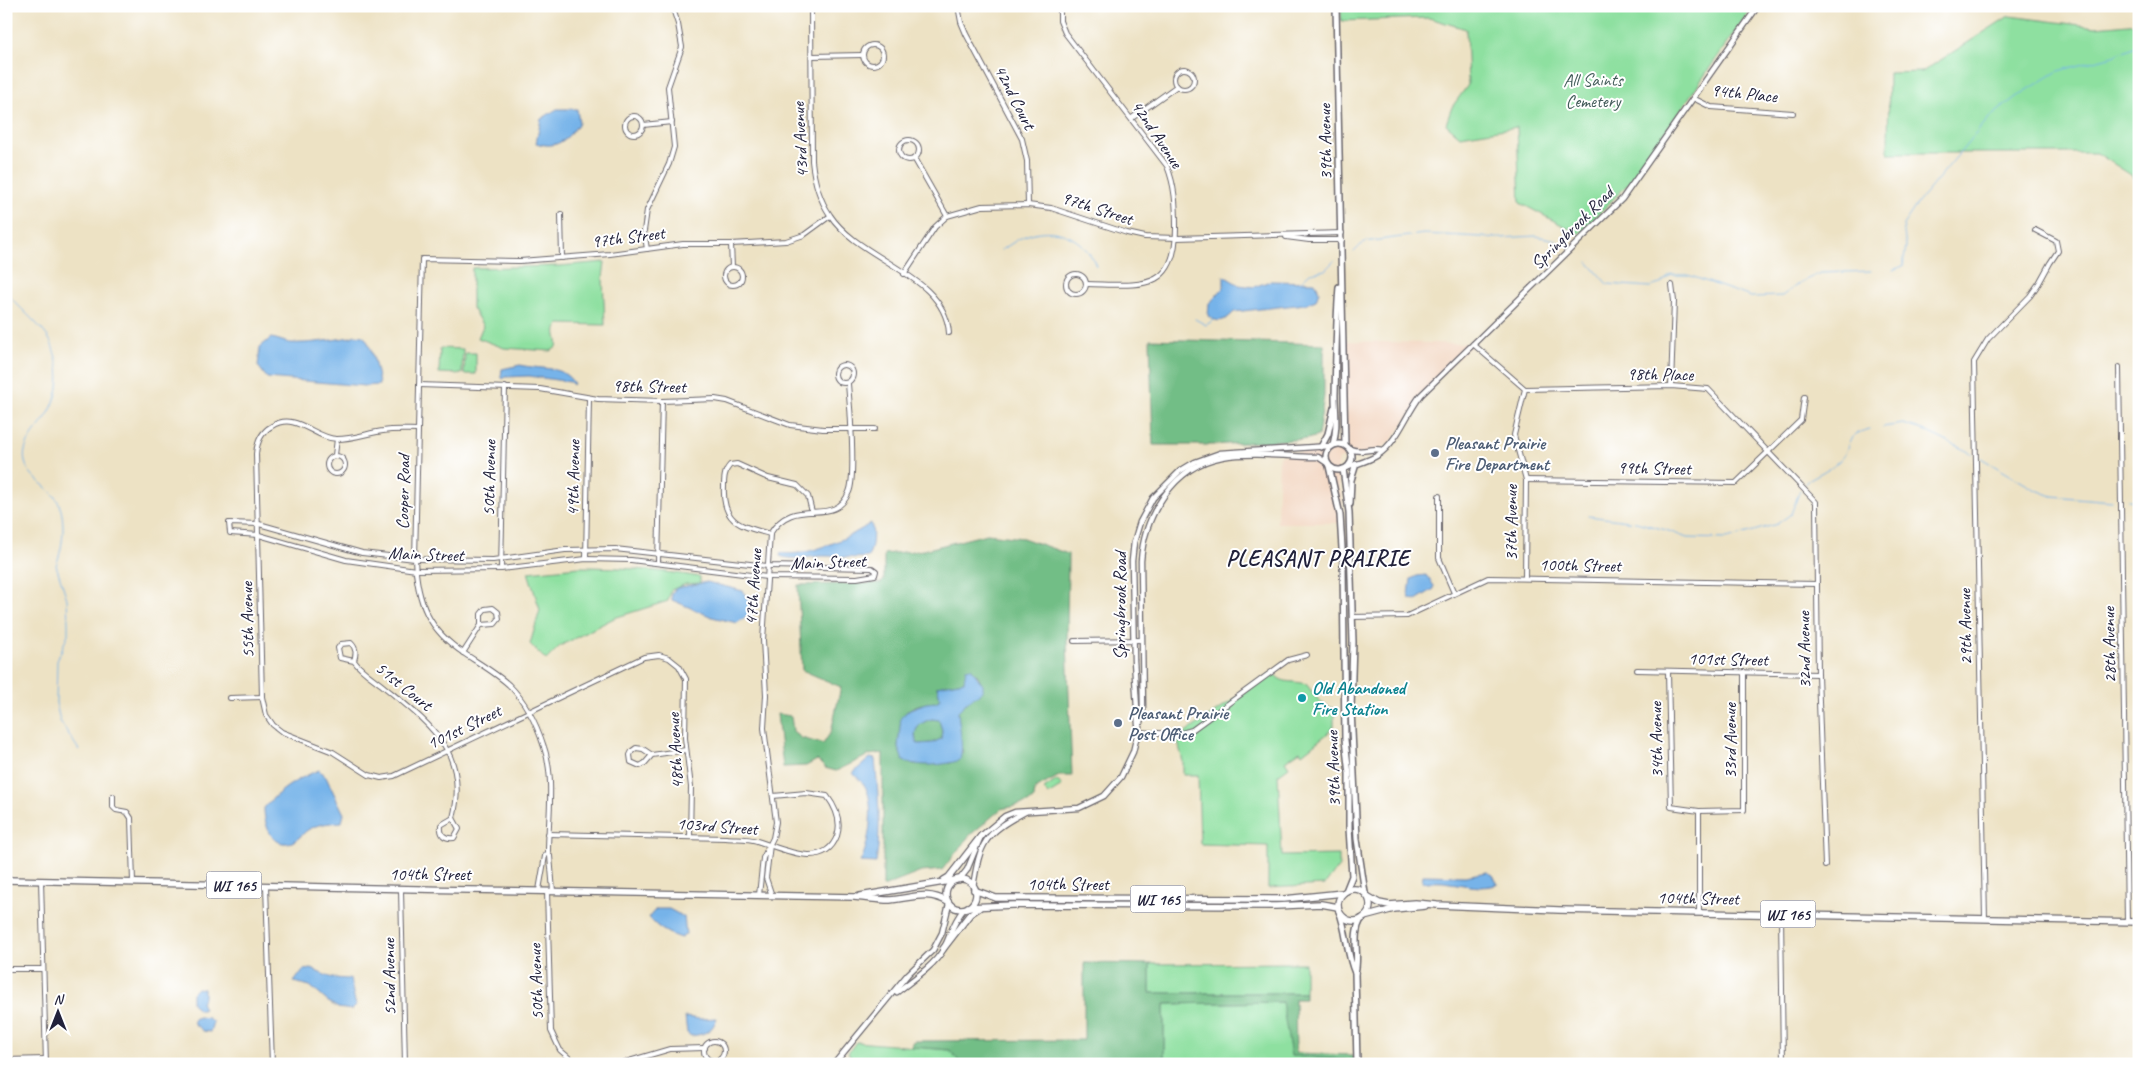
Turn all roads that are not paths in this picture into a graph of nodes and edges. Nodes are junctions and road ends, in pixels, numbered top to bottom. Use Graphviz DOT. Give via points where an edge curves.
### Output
graph roads {
  1 [pos="672,6"];
  2 [pos="811,6"];
  3 [pos="958,6"];
  4 [pos="1060,6"];
  5 [pos="1336,6"];
  6 [pos="1758,6"];
  7 [pos="864,55"];
  8 [pos="812,56"];
  9 [pos="1176,86"];
  10 [pos="1693,98"];
  11 [pos="1793,113"];
  12 [pos="1132,118"];
  13 [pos="672,122"];
  14 [pos="643,125"];
  15 [pos="914,158"];
  16 [pos="1028,205"];
  17 [pos="561,214"];
  18 [pos="830,216"];
  19 [pos="947,216"];
  20 [pos="2035,230"];
  21 [pos="1342,233"];
  22 [pos="1282,236"];
  23 [pos="1177,238"];
  24 [pos="1342,240"];
  25 [pos="731,244"];
  26 [pos="646,249"];
  27 [pos="562,258"];
  28 [pos="422,259"];
  29 [pos="732,267"];
  30 [pos="904,274"];
  31 [pos="1342,277"];
  32 [pos="1087,284"];
  33 [pos="1672,285"];
  34 [pos="950,333"];
  35 [pos="1473,344"];
  36 [pos="2119,367"];
  37 [pos="848,384"];
  38 [pos="419,385"];
  39 [pos="1672,386"];
  40 [pos="505,387"];
  41 [pos="1525,389"];
  42 [pos="589,398"];
  43 [pos="1804,398"];
  44 [pos="662,401"];
  45 [pos="1335,405"];
  46 [pos="875,429"];
  47 [pos="418,430"];
  48 [pos="850,430"];
  49 [pos="337,439"];
  50 [pos="1344,445"];
  51 [pos="1332,446"];
  52 [pos="1321,448"];
  53 [pos="1350,449"];
  54 [pos="1382,450"];
  55 [pos="1769,452"];
  56 [pos="335,455"];
  57 [pos="1356,464"];
  58 [pos="1328,465"];
  59 [pos="1344,469"];
  60 [pos="1526,480"];
  61 [pos="1439,496"];
  62 [pos="812,512"];
  63 [pos="1349,512"];
  64 [pos="259,524"];
  65 [pos="770,534"];
  66 [pos="259,535"];
  67 [pos="586,549"];
  68 [pos="658,553"];
  69 [pos="415,559"];
  70 [pos="501,559"];
  71 [pos="586,559"];
  72 [pos="658,563"];
  73 [pos="768,566"];
  74 [pos="502,569"];
  75 [pos="416,570"];
  76 [pos="767,577"];
  77 [pos="1525,578"];
  78 [pos="1816,584"];
  79 [pos="1454,593"];
  80 [pos="1352,617"];
  81 [pos="481,625"];
  82 [pos="1133,640"];
  83 [pos="1142,640"];
  84 [pos="1074,641"];
  85 [pos="463,653"];
  86 [pos="1307,655"];
  87 [pos="354,661"];
  88 [pos="679,666"];
  89 [pos="1636,670"];
  90 [pos="1668,672"];
  91 [pos="1744,672"];
  92 [pos="1818,674"];
  93 [pos="262,697"];
  94 [pos="230,698"];
  95 [pos="528,712"];
  96 [pos="266,715"];
  97 [pos="1138,732"];
  98 [pos="448,750"];
  99 [pos="686,750"];
  100 [pos="652,755"];
  101 [pos="113,796"];
  102 [pos="774,796"];
  103 [pos="1028,810"];
  104 [pos="1699,811"];
  105 [pos="454,818"];
  106 [pos="1349,828"];
  107 [pos="1357,828"];
  108 [pos="548,834"];
  109 [pos="981,836"];
  110 [pos="690,837"];
  111 [pos="770,845"];
  112 [pos="548,853"];
  113 [pos="1825,866"];
  114 [pos="6,880"];
  115 [pos="41,880"];
  116 [pos="958,880"];
  117 [pos="941,881"];
  118 [pos="133,882"];
  119 [pos="266,886"];
  120 [pos="974,888"];
  121 [pos="401,890"];
  122 [pos="539,890"];
  123 [pos="550,891"];
  124 [pos="1345,892"];
  125 [pos="1366,894"];
  126 [pos="759,895"];
  127 [pos="772,896"];
  128 [pos="854,897"];
  129 [pos="948,903"];
  130 [pos="1437,905"];
  131 [pos="981,907"];
  132 [pos="966,908"];
  133 [pos="1339,909"];
  134 [pos="1699,913"];
  135 [pos="1781,914"];
  136 [pos="1362,918"];
  137 [pos="1985,919"];
  138 [pos="2127,922"];
  139 [pos="2139,922"];
  140 [pos="943,949"];
  141 [pos="6,969"];
  142 [pos="42,969"];
  143 [pos="1355,973"];
  144 [pos="892,996"];
  145 [pos="705,1048"];
  146 [pos="638,1058"];
  147 [pos="6,1060"];
  148 [pos="46,1062"];
  149 [pos="272,1064"];
  150 [pos="405,1064"];
  151 [pos="576,1064"];
  152 [pos="619,1064"];
  153 [pos="640,1064"];
  154 [pos="834,1064"];
  155 [pos="1357,1064"];
  156 [pos="1783,1064"];
  1 -- 13 [label="street" via="682,47 669,82"];
  2 -- 8 [label="street, 43rd Avenue"];
  3 -- 16 [label="street, 42nd Court" via="966,34 1022,139"];
  4 -- 12 [label="street, 42nd Avenue" via="1060,21 1065,33"];
  5 -- 21 [label="main road, 39th Avenue"];
  6 -- 10 [label="street, Springbrook Road"];
  7 -- 7 [label="street" via="865,61 871,64 877,64 882,56 880,49 873,45 865,49"];
  7 -- 8 [label="street"];
  8 -- 18 [label="street, 43rd Avenue" via="812,161 818,188"];
  9 -- 9 [label="street" via="1186,88 1191,85 1194,79 1191,73 1186,69 1177,71 1174,77"];
  9 -- 12 [label="street"];
  10 -- 11 [label="street, 94th Place" via="1711,106"];
  10 -- 35 [label="street, Springbrook Road" via="1622,199"];
  12 -- 23 [label="street, 42nd Avenue" via="1172,178"];
  13 -- 14 [label="street"];
  13 -- 26 [label="street" via="672,156 647,210"];
  14 -- 14 [label="street" via="633,116 628,119 626,127 634,134 640,133"];
  15 -- 15 [label="street" via="919,153 917,143 904,141 899,149 900,155 905,159"];
  15 -- 19 [label="street"];
  16 -- 19 [label="street, 97th Street" via="982,206"];
  16 -- 23 [label="street, 97th Street" via="1062,210 1145,237"];
  17 -- 27 [label="street"];
  18 -- 25 [label="street, 97th Street" via="796,238"];
  18 -- 30 [label="street, 43rd Avenue" via="858,244"];
  19 -- 30 [label="street" via="935,227"];
  20 -- 137 [label="street, 29th Avenue" via="2056,240 2058,252 2030,296 1988,339 1974,362"];
  21 -- 22 [label="street, 97th Street"];
  21 -- 24 [label="main road, 39th Avenue"];
  22 -- 23 [label="street, 97th Street"];
  22 -- 24 [label="street, 97th Street"];
  23 -- 32 [label="street, 42nd Avenue" via="1173,262 1161,276 1137,285"];
  24 -- 31 [label="main road, 39th Avenue"];
  25 -- 26 [label="street, 97th Street" via="683,244"];
  25 -- 29 [label="street"];
  26 -- 27 [label="street, 97th Street"];
  27 -- 28 [label="street, 97th Street" via="520,261"];
  28 -- 38 [label="street, Cooper Road"];
  29 -- 29 [label="street" via="724,272 723,278 732,286 738,284 742,276 738,268"];
  30 -- 34 [label="street, 43rd Avenue" via="932,293 945,313"];
  31 -- 45 [label="main road, 39th Avenue" via="1336,317"];
  31 -- 50 [label="main road, 39th Avenue"];
  32 -- 32 [label="street, 42nd Avenue" via="1078,274 1069,277 1066,283 1068,290 1076,294 1085,290"];
  33 -- 39 [label="street"];
  35 -- 41 [label="street"];
  35 -- 54 [label="street, Springbrook Road" via="1421,395 1398,432"];
  36 -- 138 [label="street, 28th Avenue"];
  37 -- 37 [label="street, 47th Avenue" via="853,372 849,367 840,366 835,378"];
  37 -- 48 [label="street, 47th Avenue"];
  38 -- 40 [label="street, 98th Street"];
  38 -- 47 [label="street, Cooper Road"];
  39 -- 41 [label="street, 98th Place"];
  39 -- 55 [label="street, 98th Place" via="1708,389"];
  40 -- 42 [label="street, 98th Street" via="552,390"];
  40 -- 70 [label="street, 50th Avenue"];
  41 -- 60 [label="street, 37th Avenue" via="1514,435"];
  42 -- 44 [label="street, 98th Street"];
  42 -- 67 [label="street, 49th Avenue"];
  43 -- 55 [label="street, 99th Street" via="1801,420"];
  44 -- 48 [label="street, 98th Street" via="715,399 790,425"];
  44 -- 68 [label="street"];
  45 -- 51 [label="main road, 39th Avenue" via="1338,429"];
  45 -- 52 [label="main road"];
  46 -- 48 [label="street, 98th Street"];
  47 -- 49 [label="street" via="385,430"];
  47 -- 69 [label="street, Cooper Road"];
  48 -- 62 [label="street, 47th Avenue" via="852,475 849,493 836,508"];
  49 -- 56 [label="street"];
  49 -- 64 [label="street" via="295,422 275,424 263,433 256,454"];
  50 -- 51 [label="main road"];
  50 -- 53 [label="main road"];
  51 -- 52 [label="street, Springbrook Road"];
  51 -- 58 [label="main road" via="1326,454"];
  52 -- 82 [label="street, Springbrook Road" via="1220,453 1187,466 1158,492 1142,517 1133,548"];
  53 -- 54 [label="street" via="1358,452"];
  53 -- 59 [label="main road" via="1352,458"];
  54 -- 57 [label="street, Springbrook Road"];
  55 -- 60 [label="street, 99th Street" via="1736,483"];
  55 -- 78 [label="street, 32nd Avenue" via="1816,502"];
  56 -- 56 [label="street" via="327,463 330,472 335,474 344,470 346,465 344,459"];
  57 -- 59 [label="street, Springbrook Road"];
  57 -- 63 [label="main road" via="1351,480"];
  58 -- 59 [label="main road" via="1337,470"];
  58 -- 83 [label="street, Springbrook Road" via="1313,456 1222,457 1199,466 1171,487 1156,507 1144,536 1141,561"];
  58 -- 106 [label="main road, 39th Avenue" via="1340,515 1343,566"];
  59 -- 63 [label="main road, 39th Avenue"];
  60 -- 77 [label="street, 37th Avenue"];
  61 -- 79 [label="street" via="1439,558"];
  62 -- 65 [label="street, 47th Avenue" via="789,514"];
  62 -- 65 [label="street" via="808,496 797,485 768,478 737,464 730,465 726,470 724,488 724,504 728,513 736,523"];
  63 -- 80 [label="main road, 39th Avenue"];
  64 -- 66 [label="street, 55th Avenue"];
  64 -- 66 [label="street, Main Street" via="229,523 230,533"];
  64 -- 69 [label="street, Main Street" via="362,553"];
  65 -- 73 [label="street, 47th Avenue"];
  66 -- 75 [label="street, Main Street" via="346,560"];
  66 -- 93 [label="street, 55th Avenue"];
  67 -- 68 [label="street, Main Street"];
  67 -- 70 [label="street, Main Street"];
  67 -- 71 [label="street, 49th Avenue"];
  68 -- 72 [label="street"];
  68 -- 73 [label="street, Main Street"];
  69 -- 70 [label="street, Main Street"];
  69 -- 75 [label="street, Cooper Road"];
  70 -- 74 [label="street, 50th Avenue"];
  71 -- 72 [label="street, Main Street"];
  71 -- 74 [label="street, Main Street"];
  72 -- 76 [label="street, Main Street"];
  73 -- 76 [label="street, 47th Avenue"];
  73 -- 76 [label="street, Main Street" via="872,568 876,571 871,577"];
  74 -- 75 [label="street, Main Street"];
  75 -- 85 [label="street, Cooper Road" via="418,591 427,614 441,635"];
  76 -- 102 [label="street, 47th Avenue" via="763,640 764,728"];
  77 -- 78 [label="street, 100th Street"];
  77 -- 79 [label="street, 100th Street" via="1488,578"];
  78 -- 92 [label="street, 32nd Avenue"];
  79 -- 80 [label="street, 100th Street" via="1407,616"];
  80 -- 107 [label="main road, 39th Avenue" via="1351,709"];
  81 -- 81 [label="street" via="495,624 499,619 498,612 493,608 485,609 481,614"];
  81 -- 85 [label="street"];
  82 -- 83 [label="street"];
  82 -- 84 [label="street"];
  82 -- 97 [label="street, Springbrook Road"];
  83 -- 97 [label="street, Springbrook Road" via="1143,710"];
  85 -- 95 [label="street, Cooper Road" via="505,682"];
  86 -- 97 [label="street" via="1288,660 1192,730 1178,734"];
  87 -- 87 [label="street, 51st Court" via="356,653 351,643 341,644 338,648 340,658"];
  87 -- 98 [label="street, 51st Court" via="427,722"];
  88 -- 95 [label="street, 101st Street" via="669,658 652,655"];
  88 -- 99 [label="street, 48th Avenue" via="687,684"];
  89 -- 90 [label="street, 101st Street"];
  90 -- 91 [label="street, 101st Street"];
  90 -- 104 [label="street, 34th Avenue" via="1671,808"];
  91 -- 92 [label="street, 101st Street"];
  91 -- 104 [label="street, 33rd Avenue" via="1744,810"];
  92 -- 113 [label="street, 32nd Avenue"];
  93 -- 94 [label="street"];
  93 -- 96 [label="street, 55th Avenue"];
  95 -- 98 [label="street, 101st Street"];
  95 -- 108 [label="street, Cooper Road" via="544,745 549,766"];
  96 -- 98 [label="street, 101st Street" via="282,732 333,752 369,775 381,778 394,776"];
  97 -- 103 [label="street, Springbrook Road" via="1124,771 1104,796 1079,808"];
  98 -- 105 [label="street, 51st Court" via="457,781"];
  99 -- 100 [label="street"];
  99 -- 110 [label="street, 48th Avenue" via="691,787"];
  100 -- 100 [label="street" via="640,747 632,751 630,758 640,766"];
  101 -- 118 [label="street" via="113,807 127,812 131,818"];
  102 -- 111 [label="street, 47th Avenue" via="776,822"];
  102 -- 111 [label="street, 103rd Street" via="806,793 827,796 838,815 839,830 828,849 819,854 806,855"];
  103 -- 109 [label="street, Springbrook Road" via="1005,816"];
  103 -- 120 [label="street, Springbrook Road" via="995,830 982,845"];
  104 -- 134 [label="street"];
  105 -- 105 [label="street, 51st Court" via="441,825 442,836 448,839 454,838 459,829"];
  106 -- 107 [label="main road"];
  106 -- 124 [label="main road, 39th Avenue" via="1352,876"];
  107 -- 125 [label="main road, 39th Avenue"];
  108 -- 110 [label="street, 103rd Street"];
  108 -- 112 [label="street, Cooper Road"];
  109 -- 116 [label="street, Springbrook Road" via="967,870"];
  109 -- 117 [label="main road" via="949,877"];
  110 -- 111 [label="street, 103rd Street" via="754,840"];
  111 -- 126 [label="street" via="762,865"];
  111 -- 127 [label="street" via="766,878"];
  112 -- 122 [label="street, Cooper Road"];
  112 -- 123 [label="street, Cooper Road"];
  114 -- 115 [label="main road, 104th Street / WI 165"];
  115 -- 118 [label="main road, 104th Street / WI 165"];
  115 -- 142 [label="street"];
  116 -- 117 [label="main road, 104th Street / WI 165"];
  116 -- 120 [label="main road, WI 165" via="967,881"];
  116 -- 129 [label="main road" via="948,886"];
  117 -- 128 [label="main road, 104th Street / WI 165"];
  118 -- 119 [label="main road, 104th Street / WI 165"];
  119 -- 121 [label="main road, 104th Street / WI 165"];
  119 -- 149 [label="street"];
  120 -- 124 [label="main road, 104th Street / WI 165" via="996,898 1284,899"];
  120 -- 132 [label="main road" via="974,900"];
  121 -- 122 [label="main road, 104th Street / WI 165"];
  121 -- 150 [label="street, 52nd Avenue"];
  122 -- 123 [label="main road, 104th Street / WI 165"];
  123 -- 126 [label="main road, 104th Street / WI 165"];
  123 -- 151 [label="street, 50th Avenue" via="551,1031 560,1050"];
  124 -- 125 [label="main road, WI 165" via="1356,889"];
  124 -- 133 [label="main road" via="1340,897"];
  125 -- 130 [label="main road, 104th Street / WI 165" via="1379,903 1389,905 1415,902"];
  125 -- 136 [label="main road" via="1370,904"];
  126 -- 127 [label="main road, 104th Street / WI 165"];
  127 -- 128 [label="main road, 104th Street / WI 165"];
  128 -- 129 [label="main road, 104th Street / WI 165" via="890,900 932,895"];
  129 -- 132 [label="main road, WI 165" via="956,908"];
  129 -- 144 [label="street" via="948,917 938,941"];
  130 -- 134 [label="main road, 104th Street / WI 165"];
  130 -- 136 [label="main road, 104th Street / WI 165" via="1394,909"];
  131 -- 132 [label="main road, 104th Street / WI 165"];
  131 -- 133 [label="main road, 104th Street / WI 165" via="1321,904"];
  131 -- 140 [label="main road" via="970,914"];
  132 -- 140 [label="street" via="955,919"];
  133 -- 136 [label="main road, WI 165" via="1351,920"];
  133 -- 143 [label="main road"];
  134 -- 135 [label="main road, 104th Street / WI 165"];
  135 -- 137 [label="main road, 104th Street / WI 165"];
  135 -- 156 [label="street"];
  136 -- 143 [label="main road" via="1355,934 1358,961"];
  137 -- 138 [label="main road, 104th Street / WI 165"];
  138 -- 139 [label="main road, 104th Street / WI 165"];
  140 -- 144 [label="street" via="928,967"];
  141 -- 142 [label="street"];
  142 -- 148 [label="street"];
  143 -- 155 [label="main road"];
  144 -- 154 [label="street"];
  145 -- 145 [label="street" via="716,1041 722,1044 724,1053 718,1060 712,1060 707,1057"];
  145 -- 146 [label="street" via="676,1048"];
  146 -- 152 [label="street"];
  146 -- 153 [label="street"];
  147 -- 148 [label="street"];
}
